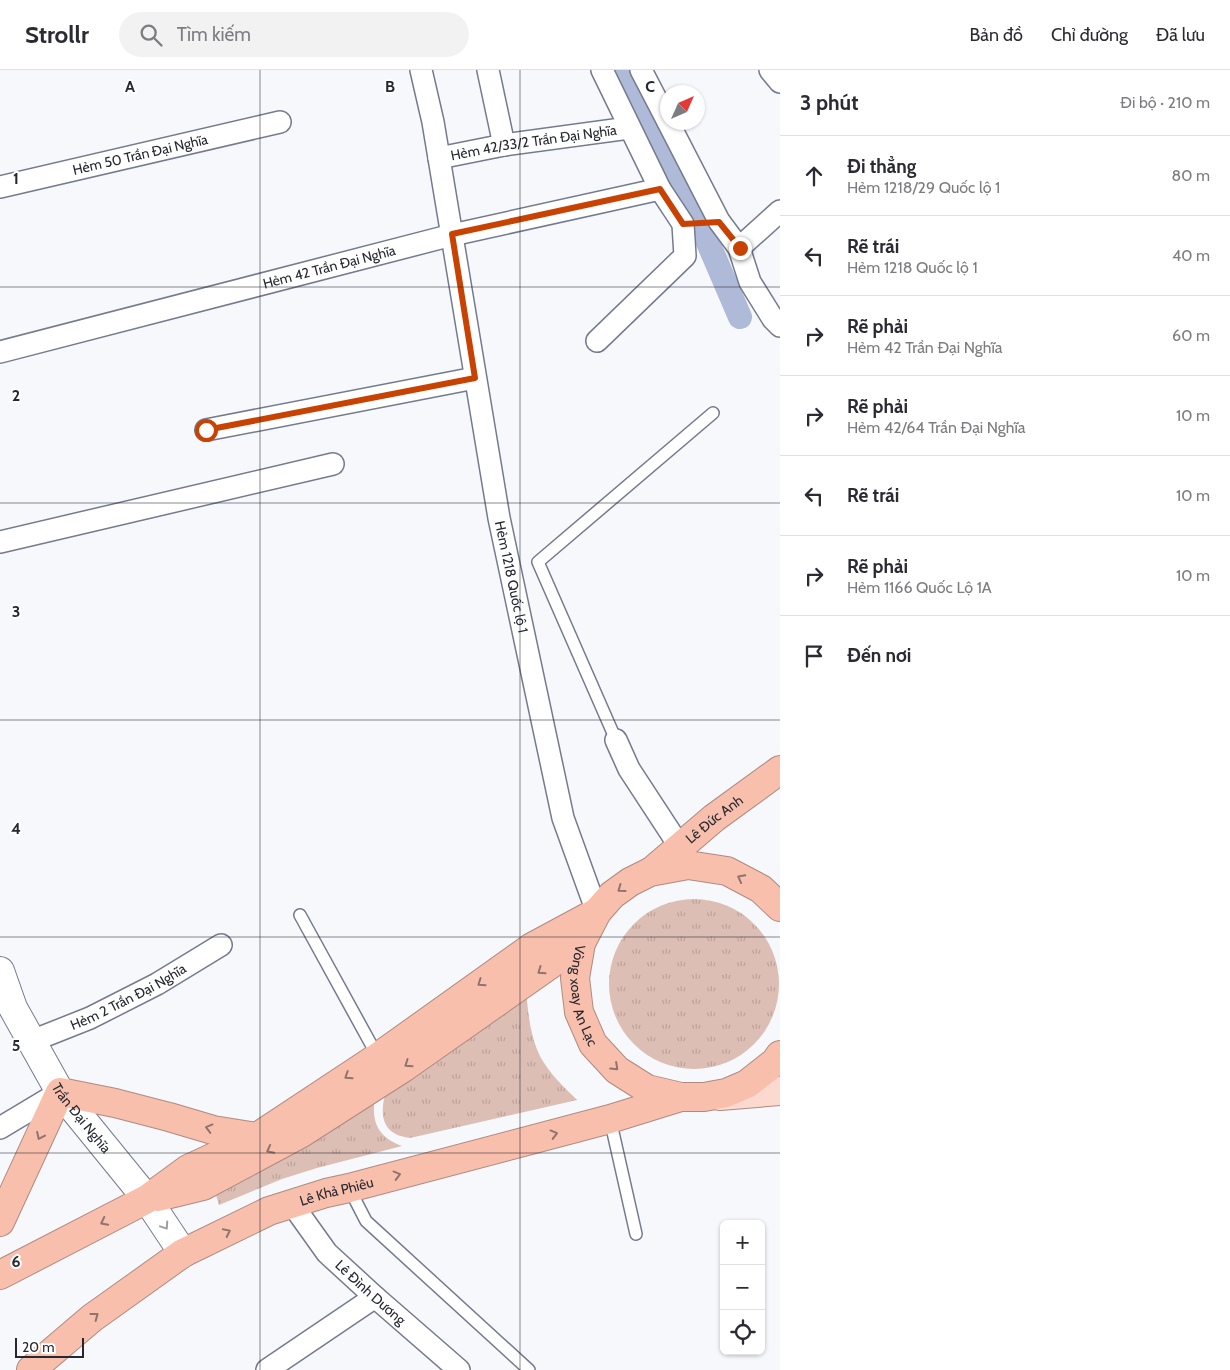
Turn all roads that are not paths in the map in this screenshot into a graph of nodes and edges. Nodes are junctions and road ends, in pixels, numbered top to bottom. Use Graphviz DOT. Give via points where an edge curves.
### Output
graph roads {
  1 [pos="421,70"];
  2 [pos="488,70"];
  3 [pos="602,70"];
  4 [pos="641,70"];
  5 [pos="770,70"];
  6 [pos="780,82"];
  7 [pos="660,107"];
  8 [pos="280,122"];
  9 [pos="629,128"];
  10 [pos="672,130"];
  11 [pos="504,145"];
  12 [pos="439,158"];
  13 [pos="0,187"];
  14 [pos="660,189"];
  15 [pos="780,211"];
  16 [pos="719,222"];
  17 [pos="683,224"];
  18 [pos="452,234"];
  19 [pos="740,248"];
  20 [pos="780,326"];
  21 [pos="596,340"];
  22 [pos="0,352"];
  23 [pos="475,378"];
  24 [pos="713,413"];
  25 [pos="206,430"];
  26 [pos="333,464"];
  27 [pos="0,542"];
  28 [pos="616,740"];
  29 [pos="780,770"];
  30 [pos="680,847"];
  31 [pos="650,872"];
  32 [pos="780,907"];
  33 [pos="597,912"];
  34 [pos="300,915"];
  35 [pos="581,943"];
  36 [pos="221,945"];
  37 [pos="0,971"];
  38 [pos="32,1042"];
  39 [pos="780,1055"];
  40 [pos="378,1057"];
  41 [pos="780,1091"];
  42 [pos="60,1092"];
  43 [pos="692,1097"];
  44 [pos="610,1119"];
  45 [pos="0,1128"];
  46 [pos="257,1137"];
  47 [pos="349,1188"];
  48 [pos="147,1200"];
  49 [pos="292,1204"];
  50 [pos="0,1222"];
  51 [pos="636,1234"];
  52 [pos="183,1253"];
  53 [pos="0,1275"];
  54 [pos="375,1298"];
  55 [pos="31,1370"];
  56 [pos="267,1370"];
  57 [pos="459,1370"];
  58 [pos="529,1370"];
  1 -- 12 [label="street, Hẻm 1218 Quốc lộ 1"];
  2 -- 11 [label="street"];
  3 -- 9 [label="street"];
  4 -- 7 [label="street"];
  5 -- 6 [label="street"];
  8 -- 13 [label="street, Hẻm 50 Trần Đại Nghĩa"];
  9 -- 11 [label="street, Hẻm 42/33/2 Trần Đại Nghĩa"];
  9 -- 14 [label="street"];
  10 -- 16 [label="street"];
  11 -- 12 [label="street, Hẻm 42/33/2 Trần Đại Nghĩa"];
  12 -- 18 [label="street, Hẻm 1218 Quốc lộ 1"];
  14 -- 17 [label="street"];
  14 -- 18 [label="street, Hẻm 42 Trần Đại Nghĩa"];
  15 -- 19 [label="street"];
  16 -- 17 [label="street"];
  16 -- 19 [label="street"];
  17 -- 21 [label="street" via="685,256"];
  18 -- 22 [label="street, Hẻm 42 Trần Đại Nghĩa"];
  18 -- 23 [label="street, Hẻm 1218 Quốc lộ 1"];
  19 -- 20 [label="street" via="750,282"];
  23 -- 25 [label="street"];
  23 -- 33 [label="street, Hẻm 1218 Quốc lộ 1" via="499,518 563,818"];
  24 -- 28 [label="lane" via="538,562"];
  26 -- 27 [label="street"];
  28 -- 30 [label="street" via="629,769"];
  29 -- 30 [label="highway, Lê Đức Anh"];
  30 -- 31 [label="highway, Lê Đức Anh"];
  32 -- 31 [label="highway, Vòng xoay An Lạc, one-way" via="761,889 726,871 688,865"];
  31 -- 33 [label="highway, Vòng xoay An Lạc, one-way" via="612,895"];
  33 -- 35 [label="highway, Vòng xoay An Lạc"];
  33 -- 40 [label="highway, one-way" via="532,947"];
  34 -- 40 [label="lane"];
  35 -- 43 [label="highway, Vòng xoay An Lạc, one-way" via="575,978 579,1012 593,1044 617,1070 639,1084"];
  35 -- 48 [label="highway, one-way" via="403,1068 300,1134 203,1186"];
  36 -- 38 [label="street, Hẻm 2 Trần Đại Nghĩa" via="157,984 90,1018"];
  37 -- 38 [label="main road, Trần Đại Nghĩa" via="13,1008"];
  38 -- 42 [label="main road, Trần Đại Nghĩa"];
  39 -- 43 [label="highway, Vòng xoay An Lạc" via="747,1084 726,1093"];
  40 -- 46 [label="highway, one-way"];
  41 -- 43 [label="main road"];
  42 -- 45 [label="street"];
  46 -- 42 [label="highway, one-way" via="213,1130 169,1116"];
  42 -- 48 [label="main road, Trần Đại Nghĩa"];
  42 -- 50 [label="highway, one-way"];
  43 -- 44 [label="highway, Lê Khả Phiêu"];
  47 -- 44 [label="highway, Lê Khả Phiêu, one-way"];
  44 -- 51 [label="lane"];
  46 -- 48 [label="highway" via="188,1169"];
  47 -- 49 [label="highway, Lê Khả Phiêu"];
  47 -- 58 [label="lane" via="366,1221"];
  48 -- 52 [label="main road, Trần Đại Nghĩa, one-way"];
  48 -- 53 [label="highway, one-way"];
  52 -- 49 [label="highway, Lê Khả Phiêu, one-way" via="269,1211"];
  49 -- 54 [label="street, Lê Đình Dương" via="327,1254"];
  55 -- 52 [label="highway, Lê Khả Phiêu, one-way" via="92,1318"];
  54 -- 56 [label="street"];
  54 -- 57 [label="street, Lê Đình Dương"];
}
